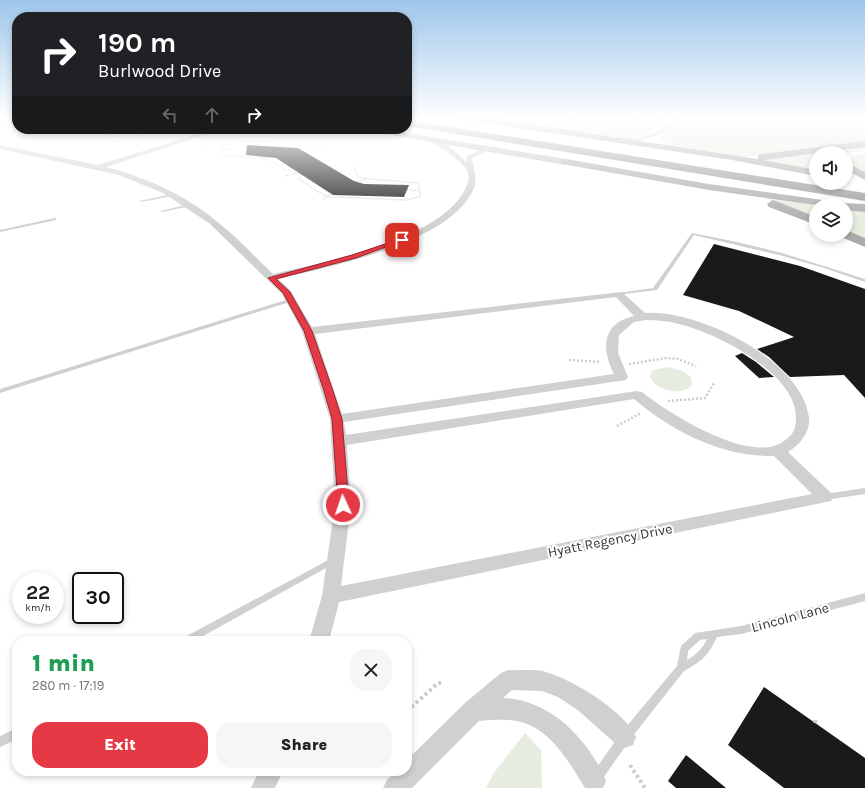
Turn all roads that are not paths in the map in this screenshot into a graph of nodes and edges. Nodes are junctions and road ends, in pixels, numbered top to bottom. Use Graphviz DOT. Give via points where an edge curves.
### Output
graph roads {
  1 [pos="30,154"];
  2 [pos="142,154"];
  3 [pos="454,154"];
  4 [pos="475,154"];
  5 [pos="510,154"];
  6 [pos="530,154"];
  7 [pos="601,154"];
  8 [pos="625,154"];
  9 [pos="711,154"];
  10 [pos="790,154"];
  11 [pos="732,157"];
  12 [pos="566,162"];
  13 [pos="99,167"];
  14 [pos="469,169"];
  15 [pos="853,170"];
  16 [pos="809,172"];
  17 [pos="865,177"];
  18 [pos="853,180"];
  19 [pos="865,183"];
  20 [pos="709,187"];
  21 [pos="865,192"];
  22 [pos="172,194"];
  23 [pos="865,197"];
  24 [pos="141,201"];
  25 [pos="809,201"];
  26 [pos="190,205"];
  27 [pos="853,207"];
  28 [pos="865,208"];
  29 [pos="162,211"];
  30 [pos="809,218"];
  31 [pos="55,219"];
  32 [pos="0,231"];
  33 [pos="853,237"];
  34 [pos="865,243"];
  35 [pos="271,278"];
  36 [pos="865,281"];
  37 [pos="618,294"];
  38 [pos="291,300"];
  39 [pos="642,317"];
  40 [pos="308,331"];
  41 [pos="622,377"];
  42 [pos="0,391"];
  43 [pos="637,395"];
  44 [pos="486,397"];
  45 [pos="496,417"];
  46 [pos="337,419"];
  47 [pos="340,441"];
  48 [pos="778,451"];
  49 [pos="865,491"];
  50 [pos="825,497"];
  51 [pos="335,560"];
  52 [pos="331,596"];
  53 [pos="865,597"];
  54 [pos="714,634"];
  55 [pos="195,636"];
  56 [pos="320,636"];
  57 [pos="681,668"];
  58 [pos="474,710"];
  59 [pos="12,736"];
  60 [pos="625,737"];
  61 [pos="0,742"];
  62 [pos="412,771"];
  63 [pos="269,776"];
  64 [pos="407,776"];
  65 [pos="593,784"];
  66 [pos="263,788"];
  67 [pos="395,788"];
  1 -- 13 [label="street"];
  2 -- 13 [label="street"];
  3 -- 14 [label="street"];
  4 -- 14 [label="street" via="468,157"];
  5 -- 12 [label="main road"];
  6 -- 12 [label="highway"];
  7 -- 23 [label="highway"];
  8 -- 21 [label="highway"];
  9 -- 11 [label="main road"];
  10 -- 11 [label="main road" via="758,158"];
  11 -- 16 [label="main road"];
  12 -- 20 [label="main road"];
  13 -- 22 [label="street" via="138,179"];
  14 -- 35 [label="street" via="472,181 462,202 447,216 426,229 379,249"];
  15 -- 17 [label="main road"];
  18 -- 19 [label="main road"];
  20 -- 25 [label="main road"];
  20 -- 30 [label="main road" via="766,202"];
  22 -- 24 [label="lane"];
  22 -- 26 [label="street"];
  26 -- 29 [label="lane"];
  26 -- 35 [label="street" via="212,221"];
  27 -- 28 [label="main road"];
  31 -- 32 [label="lane"];
  33 -- 34 [label="main road"];
  35 -- 38 [label="street"];
  36 -- 37 [label="lane" via="774,252 693,234 655,289"];
  37 -- 39 [label="street"];
  37 -- 40 [label="street"];
  38 -- 40 [label="street"];
  38 -- 42 [label="lane"];
  39 -- 41 [label="street" via="622,324 612,340 613,359"];
  39 -- 48 [label="street" via="677,320 710,330 750,351 782,377 797,397 803,420 802,430 795,442"];
  40 -- 46 [label="street"];
  41 -- 43 [label="street"];
  41 -- 44 [label="street"];
  43 -- 45 [label="street"];
  43 -- 48 [label="street" via="671,420 713,440 740,448"];
  44 -- 45 [label="street"];
  44 -- 46 [label="street"];
  45 -- 47 [label="street"];
  46 -- 47 [label="street"];
  47 -- 51 [label="street" via="343,505"];
  48 -- 50 [label="street"];
  49 -- 50 [label="lane"];
  50 -- 52 [label="street, Hyatt Regency Drive"];
  51 -- 52 [label="street"];
  51 -- 55 [label="lane"];
  52 -- 56 [label="street"];
  53 -- 54 [label="lane, Lincoln Lane" via="741,630"];
  54 -- 57 [label="lane, Lincoln Lane" via="702,654"];
  54 -- 57 [label="lane, Lincoln Lane" via="698,636 690,642 684,649"];
  57 -- 60 [label="lane, Lincoln Lane"];
  58 -- 60 [label="street" via="508,680 542,681 592,706"];
  58 -- 62 [label="street"];
  58 -- 65 [label="street, Lincoln Lane" via="516,710 531,714 551,725 571,747"];
  59 -- 61 [label="lane"];
  60 -- 65 [label="lane, Lincoln Lane"];
  63 -- 66 [label="street"];
  64 -- 67 [label="street"];
}
